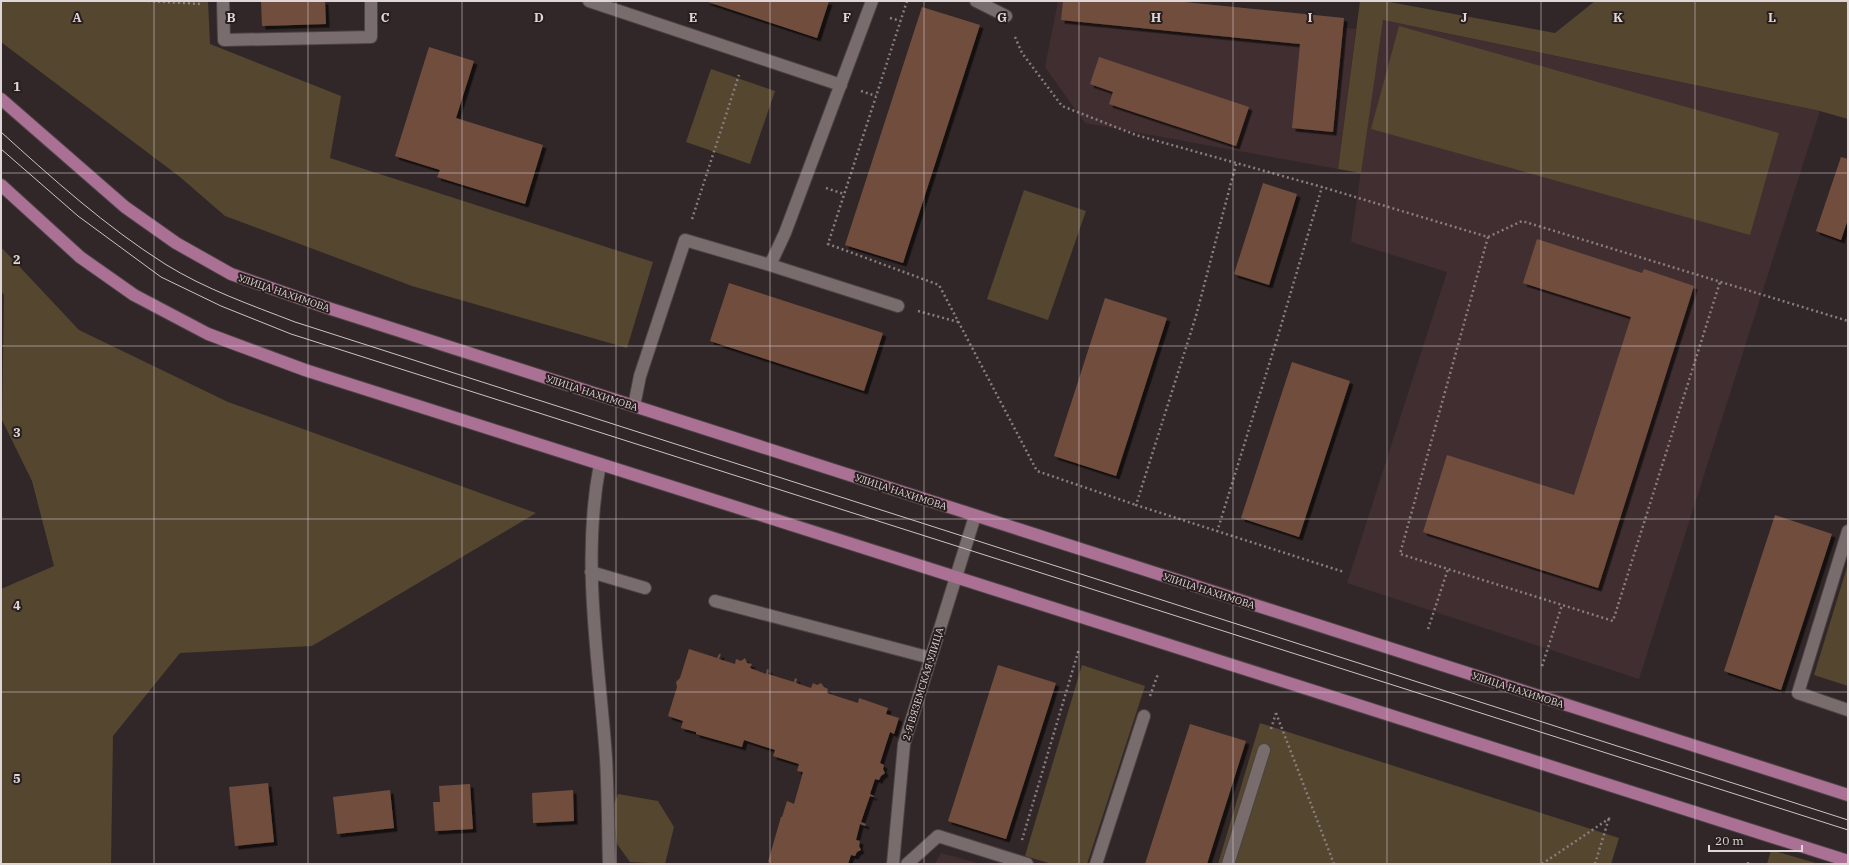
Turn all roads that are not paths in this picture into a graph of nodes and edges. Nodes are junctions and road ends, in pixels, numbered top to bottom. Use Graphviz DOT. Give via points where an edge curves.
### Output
graph roads {
  1 [pos="371,1"];
  2 [pos="589,1"];
  3 [pos="872,1"];
  4 [pos="976,1"];
  5 [pos="223,3"];
  6 [pos="1006,16"];
  7 [pos="841,85"];
  8 [pos="1,99"];
  9 [pos="1,186"];
  10 [pos="770,265"];
  11 [pos="898,306"];
  12 [pos="634,406"];
  13 [pos="600,464"];
  14 [pos="975,516"];
  15 [pos="1848,531"];
  16 [pos="591,572"];
  17 [pos="956,577"];
  18 [pos="645,588"];
  19 [pos="715,601"];
  20 [pos="931,658"];
  21 [pos="1848,710"];
  22 [pos="1144,716"];
  23 [pos="1264,750"];
  24 [pos="1848,795"];
  25 [pos="1848,861"];
  26 [pos="1022,862"];
  27 [pos="609,864"];
  28 [pos="894,864"];
  29 [pos="907,864"];
  30 [pos="1096,864"];
  31 [pos="1228,864"];
  1 -- 5 [label="street" via="371,37 232,40 224,40"];
  2 -- 7 [label="street"];
  3 -- 7 [label="street"];
  4 -- 6 [label="street"];
  7 -- 10 [label="street" via="785,233"];
  8 -- 12 [label="main road, УЛИЦА НАХИМОВА" via="125,207 176,243 231,274 325,307"];
  9 -- 13 [label="main road" via="80,257 128,291 208,334 305,370"];
  10 -- 11 [label="street"];
  10 -- 12 [label="street" via="685,240 640,376"];
  12 -- 14 [label="main road, УЛИЦА НАХИМОВА"];
  13 -- 16 [label="street" via="594,494"];
  13 -- 17 [label="main road"];
  14 -- 17 [label="street, 2-Я ВЯЗЕМСКАЯ УЛИЦА"];
  14 -- 24 [label="main road, УЛИЦА НАХИМОВА"];
  15 -- 21 [label="street" via="1798,693"];
  16 -- 18 [label="street"];
  16 -- 27 [label="street" via="606,758"];
  17 -- 20 [label="street, 2-Я ВЯЗЕМСКАЯ УЛИЦА"];
  17 -- 25 [label="main road"];
  19 -- 20 [label="street"];
  20 -- 28 [label="street, 2-Я ВЯЗЕМСКАЯ УЛИЦА" via="904,744"];
  22 -- 30 [label="street"];
  23 -- 31 [label="street"];
  26 -- 29 [label="street" via="938,836"];
}
